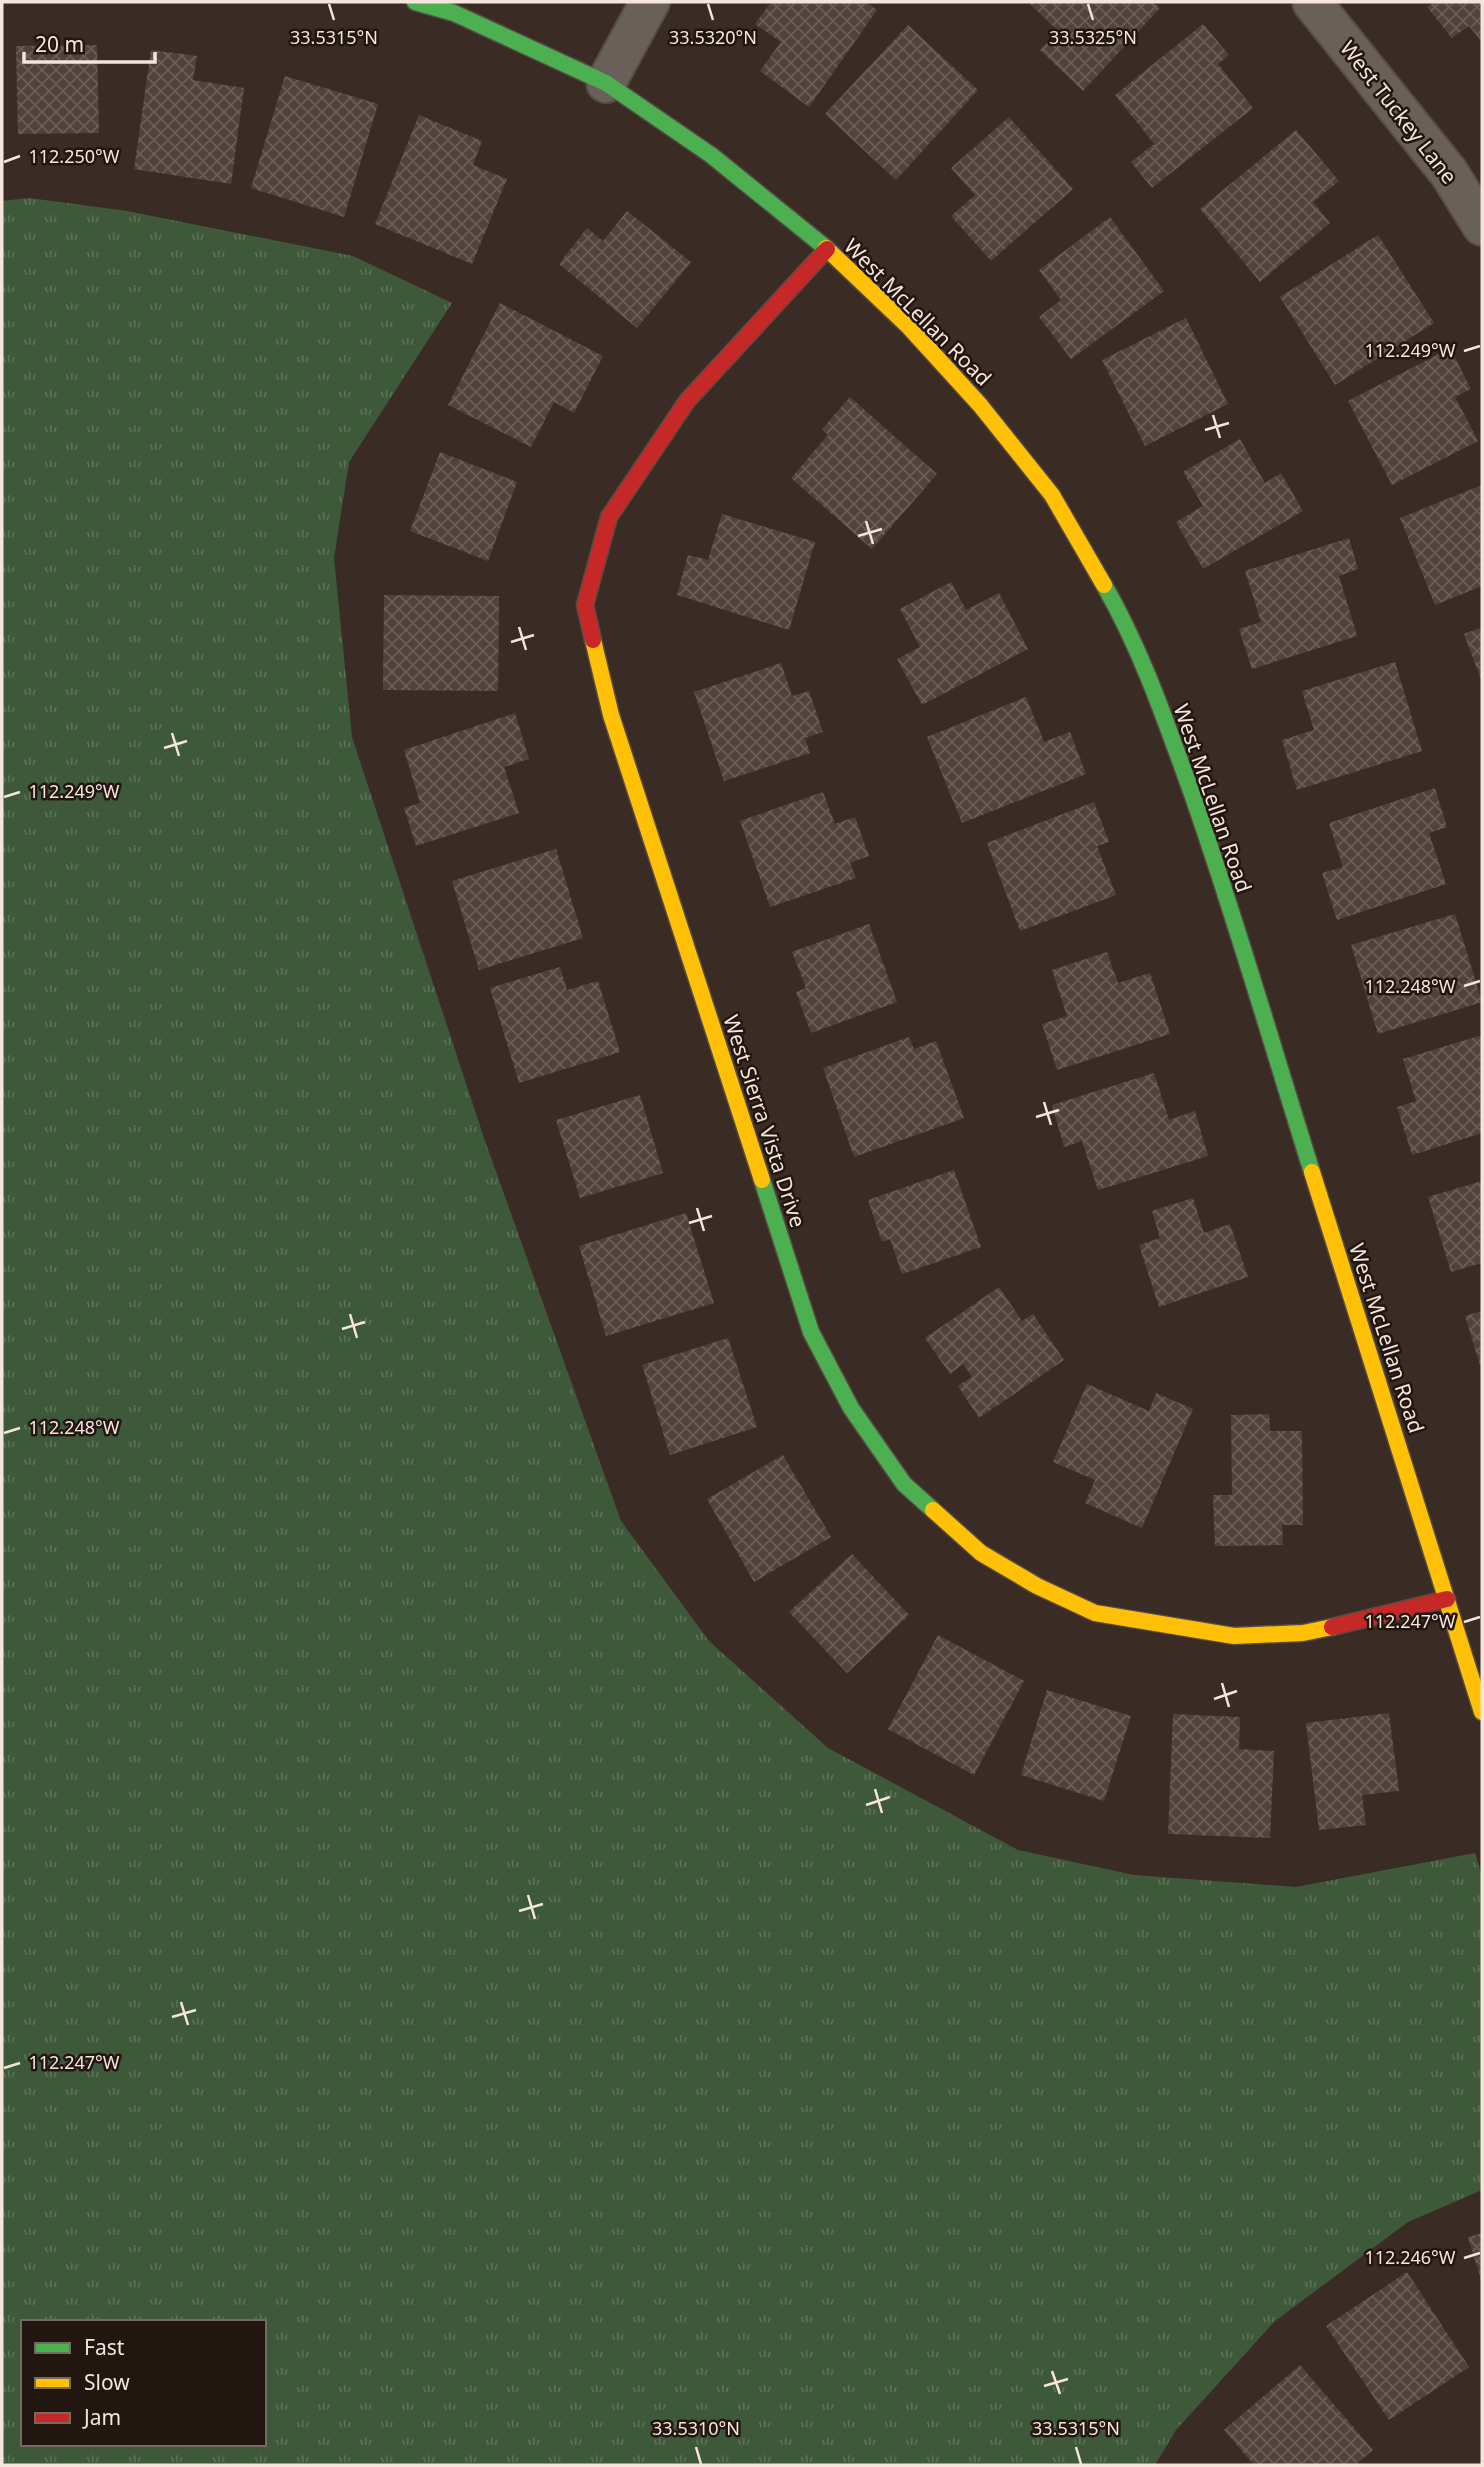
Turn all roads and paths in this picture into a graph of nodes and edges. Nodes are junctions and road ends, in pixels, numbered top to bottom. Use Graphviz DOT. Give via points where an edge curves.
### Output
graph roads {
  1 [pos="415,2"];
  2 [pos="650,2"];
  3 [pos="1312,2"];
  4 [pos="606,83"];
  5 [pos="1482,226"];
  6 [pos="827,249"];
  7 [pos="1447,1599"];
  8 [pos="1482,1712"];
  1 -- 4 [label="street, West McLellan Road" via="454,13"];
  2 -- 4 [label="street"];
  3 -- 5 [label="street, West Tuckey Lane" via="1449,173"];
  4 -- 6 [label="street, West McLellan Road" via="711,155"];
  6 -- 7 [label="street, West McLellan Road" via="909,327 996,425 1052,495 1120,613 1206,834"];
  6 -- 7 [label="street, West Sierra Vista Drive" via="687,401 609,517 585,605 611,715 811,1332 851,1408 904,1484 981,1553 1095,1613 1234,1636 1303,1633"];
  7 -- 8 [label="street, West McLellan Road"];
}
